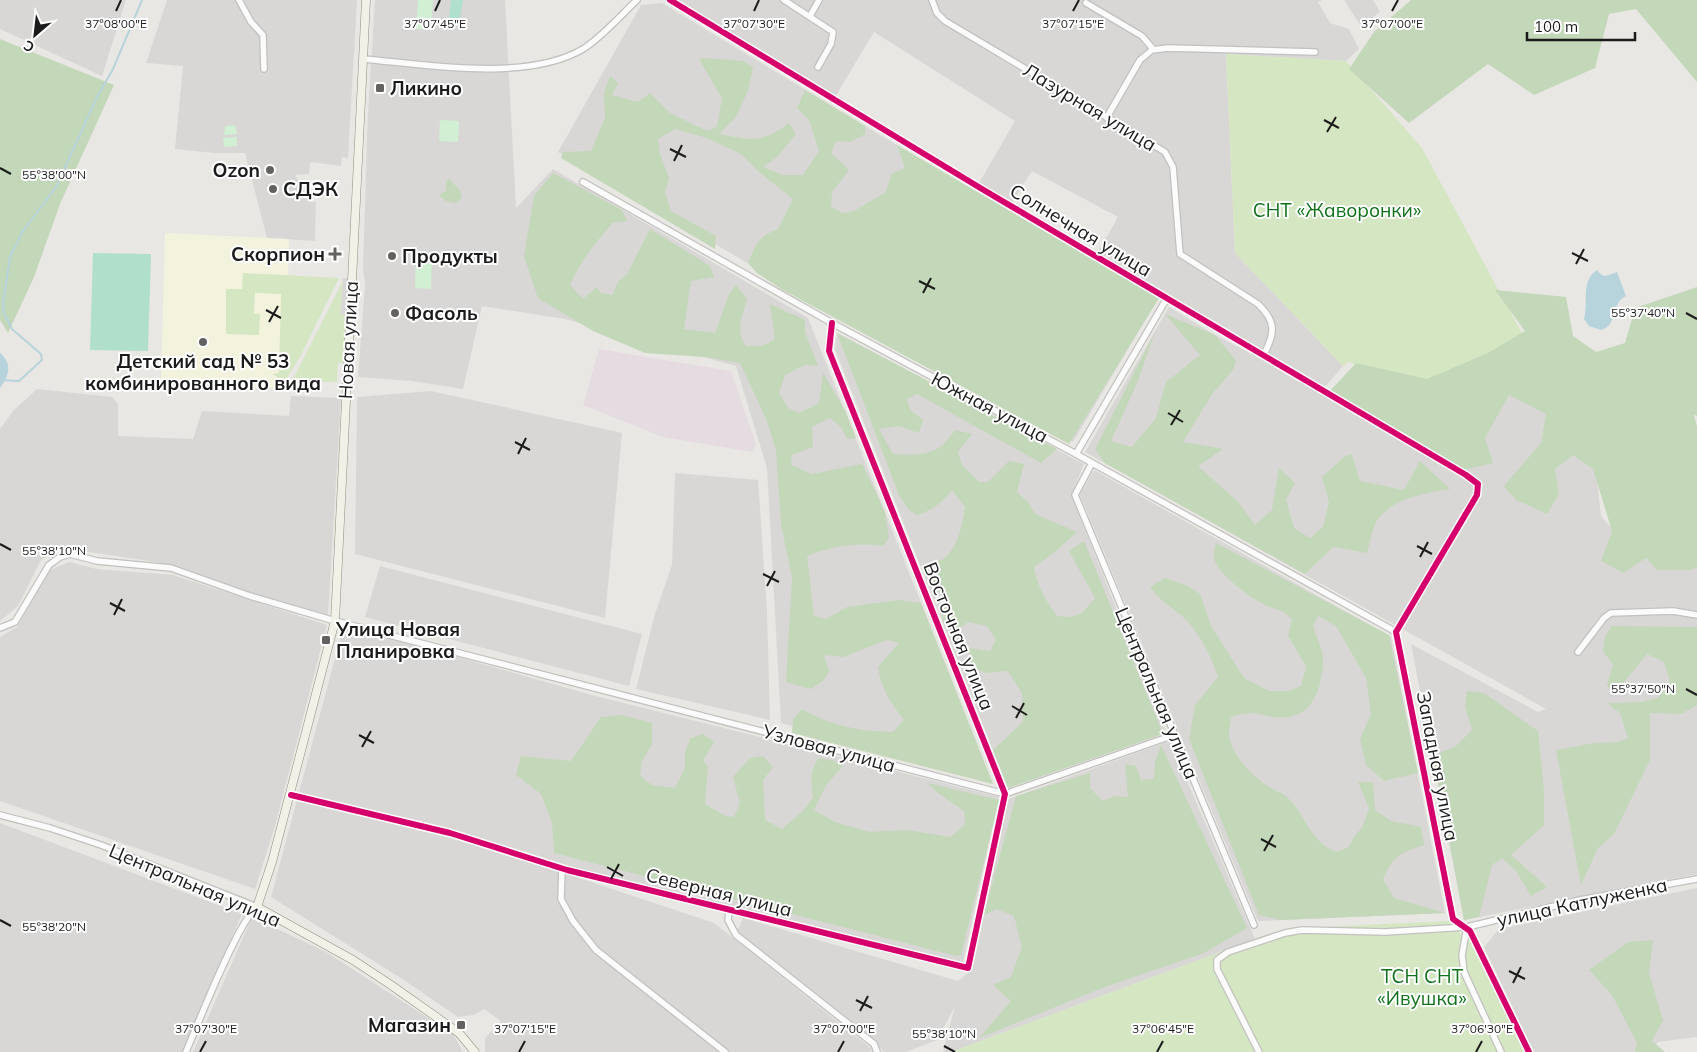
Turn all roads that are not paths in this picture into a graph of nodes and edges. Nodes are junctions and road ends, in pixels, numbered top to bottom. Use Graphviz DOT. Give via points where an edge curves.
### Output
graph roads {
  1 [pos="239,0"];
  2 [pos="366,0"];
  3 [pos="636,0"];
  4 [pos="670,0"];
  5 [pos="784,0"];
  6 [pos="819,0"];
  7 [pos="932,0"];
  8 [pos="1086,3"];
  9 [pos="810,16"];
  10 [pos="1153,49"];
  11 [pos="1315,52"];
  12 [pos="364,59"];
  13 [pos="818,67"];
  14 [pos="264,69"];
  15 [pos="1107,117"];
  16 [pos="583,182"];
  17 [pos="1167,298"];
  18 [pos="832,323"];
  19 [pos="1263,356"];
  20 [pos="1076,454"];
  21 [pos="1092,463"];
  22 [pos="1697,615"];
  23 [pos="334,621"];
  24 [pos="0,628"];
  25 [pos="1396,632"];
  26 [pos="1578,652"];
  27 [pos="1174,735"];
  28 [pos="1005,794"];
  29 [pos="290,795"];
  30 [pos="0,815"];
  31 [pos="562,868"];
  32 [pos="1697,879"];
  33 [pos="257,907"];
  34 [pos="729,910"];
  35 [pos="1254,925"];
  36 [pos="1467,927"];
  37 [pos="186,1052"];
  38 [pos="475,1052"];
  39 [pos="725,1052"];
  40 [pos="877,1052"];
  41 [pos="1259,1052"];
  42 [pos="1501,1052"];
  43 [pos="1529,1052"];
  1 -- 14 [label="street" via="263,35"];
  2 -- 12 [label="street, Новая улица"];
  3 -- 12 [label="street" via="584,48 560,59 534,65 468,67"];
  4 -- 17 [label="street, Солнечная улица"];
  5 -- 9 [label="street"];
  6 -- 9 [label="street"];
  7 -- 15 [label="street, Лазурная улица" via="937,13 945,21"];
  8 -- 10 [label="street" via="1142,36"];
  9 -- 13 [label="street" via="830,29 834,36"];
  10 -- 11 [label="street"];
  10 -- 15 [label="street" via="1140,60"];
  12 -- 23 [label="street, Новая улица"];
  15 -- 19 [label="street, Лазурная улица" via="1170,158 1180,254 1265,311 1271,321 1272,339"];
  16 -- 18 [label="street, Южная улица"];
  17 -- 19 [label="street, Солнечная улица"];
  17 -- 20 [label="street"];
  18 -- 20 [label="street, Южная улица"];
  18 -- 28 [label="street, Восточная улица" via="829,351"];
  19 -- 25 [label="street, Солнечная улица" via="1478,484 1477,494"];
  20 -- 21 [label="street, Южная улица"];
  21 -- 25 [label="street, Южная улица"];
  21 -- 27 [label="street, Центральная улица" via="1075,495"];
  22 -- 26 [label="street" via="1673,611 1611,613"];
  23 -- 24 [label="street" via="171,568 97,561 70,554 49,565 15,622"];
  23 -- 28 [label="street, Узловая улица"];
  23 -- 29 [label="street, Новая улица"];
  25 -- 36 [label="street, Западная улица" via="1454,919"];
  27 -- 28 [label="street"];
  27 -- 35 [label="street, Центральная улица"];
  28 -- 34 [label="street, Северная улица" via="968,968"];
  29 -- 31 [label="street, Северная улица" via="450,833"];
  29 -- 33 [label="street, Новая улица" via="266,886"];
  30 -- 33 [label="street, Центральная улица" via="109,848"];
  31 -- 34 [label="street, Северная улица"];
  31 -- 39 [label="street" via="561,899 573,921 596,950"];
  32 -- 36 [label="street, улица Катлуженка" via="1580,900"];
  33 -- 37 [label="street" via="248,916 229,953"];
  33 -- 38 [label="street, Центральная улица" via="384,980 459,1033"];
  34 -- 40 [label="street" via="728,920 736,935 874,1044"];
  36 -- 41 [label="street, улица Катлуженка" via="1385,932 1302,930 1285,932 1228,952 1216,962 1219,974"];
  36 -- 42 [label="street" via="1463,966"];
  36 -- 43 [label="street, Западная улица"];
}
